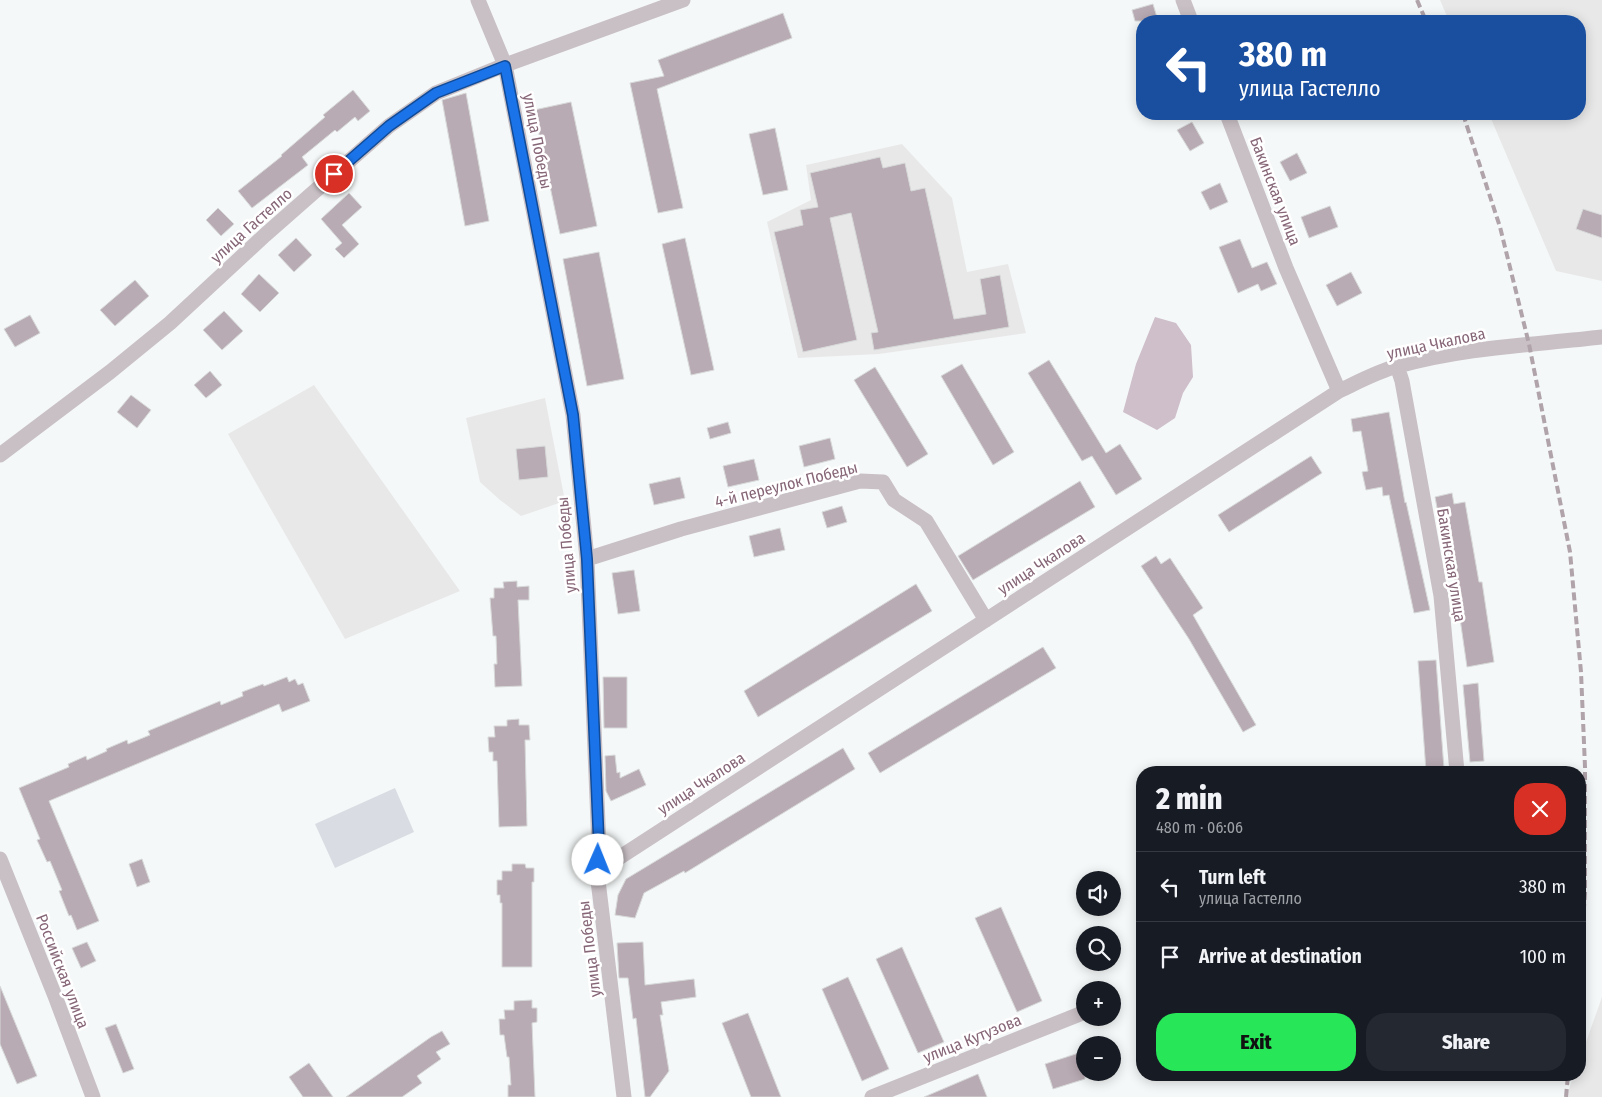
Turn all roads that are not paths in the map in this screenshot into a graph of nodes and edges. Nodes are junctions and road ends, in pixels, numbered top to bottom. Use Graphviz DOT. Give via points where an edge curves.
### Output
graph roads {
  1 [pos="478,0"];
  2 [pos="683,0"];
  3 [pos="1183,0"];
  4 [pos="1189,15"];
  5 [pos="505,66"];
  6 [pos="1230,120"];
  7 [pos="1602,337"];
  8 [pos="1397,366"];
  9 [pos="1338,391"];
  10 [pos="0,455"];
  11 [pos="587,559"];
  12 [pos="986,620"];
  13 [pos="1456,766"];
  14 [pos="0,859"];
  15 [pos="597,872"];
  16 [pos="1076,1016"];
  17 [pos="93,1097"];
  18 [pos="624,1097"];
  19 [pos="872,1097"];
  1 -- 5 [label="street, улица Победы"];
  2 -- 5 [label="street, улица Гастелло"];
  3 -- 4 [label="street"];
  5 -- 10 [label="street, улица Гастелло" via="436,93 389,126 170,323"];
  5 -- 11 [label="street, улица Победы" via="573,415"];
  6 -- 9 [label="street, Бакинская улица" via="1286,268"];
  7 -- 8 [label="street, улица Чкалова" via="1459,353"];
  8 -- 9 [label="street, улица Чкалова"];
  8 -- 13 [label="street, Бакинская улица" via="1441,596"];
  9 -- 12 [label="street, улица Чкалова"];
  11 -- 12 [label="street, 4-й переулок Победы" via="681,529 860,481 883,482 894,500 926,521"];
  11 -- 15 [label="street, улица Победы" via="599,847"];
  12 -- 15 [label="street, улица Чкалова"];
  14 -- 17 [label="street, Российская улица"];
  15 -- 18 [label="street, улица Победы"];
  16 -- 19 [label="street, улица Кутузова"];
}
